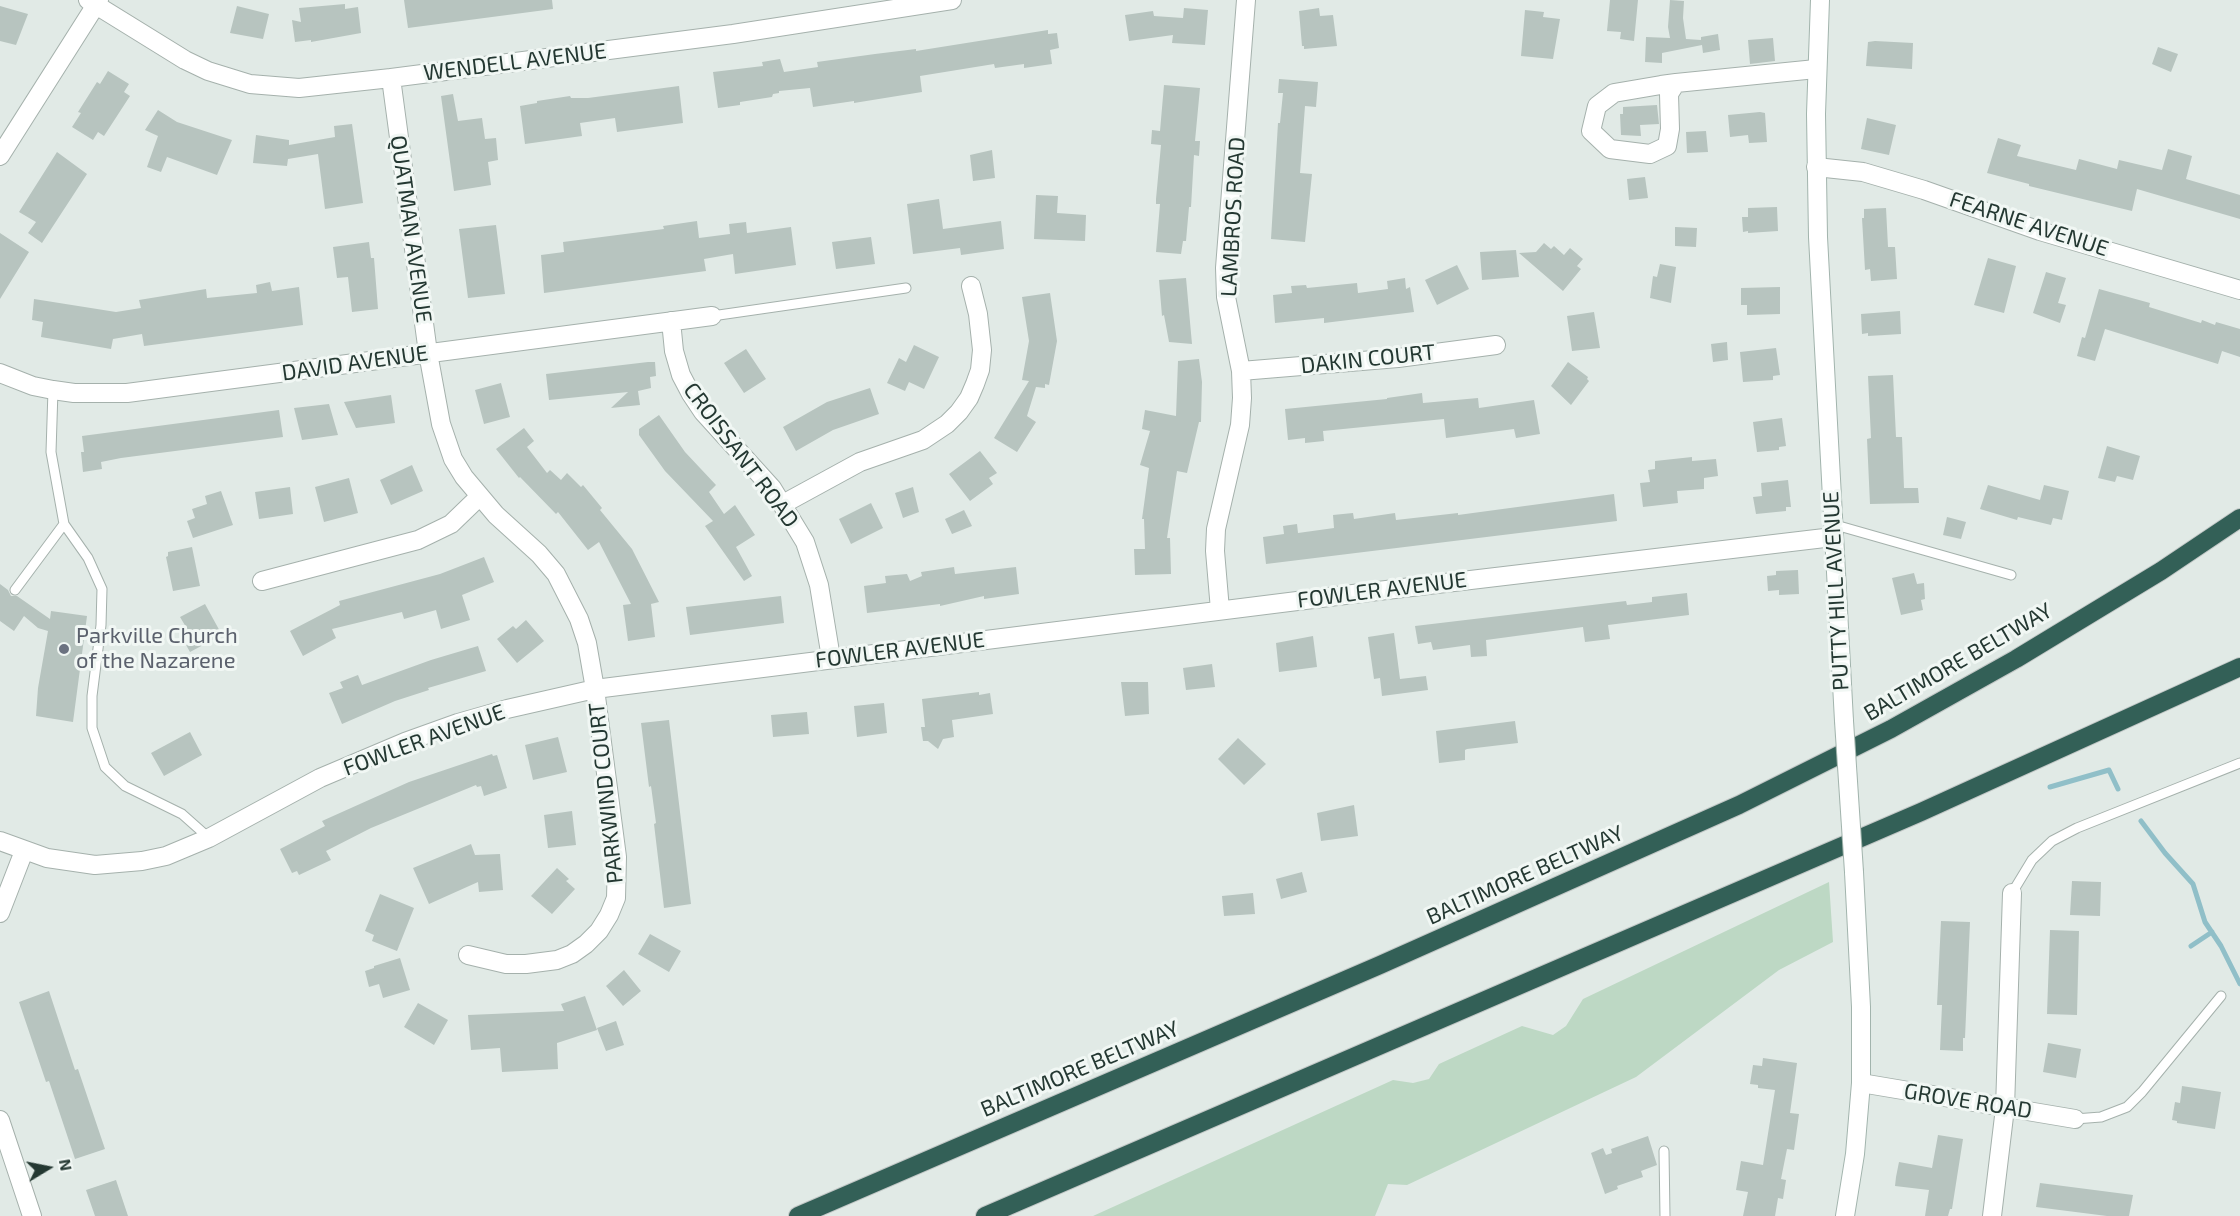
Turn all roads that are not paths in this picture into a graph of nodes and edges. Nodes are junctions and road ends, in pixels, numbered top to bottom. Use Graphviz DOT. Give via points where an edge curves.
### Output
graph roads {
  1 [pos="952,0"];
  2 [pos="1246,0"];
  3 [pos="1820,0"];
  4 [pos="94,2"];
  5 [pos="1816,69"];
  6 [pos="391,78"];
  7 [pos="1676,83"];
  8 [pos="0,156"];
  9 [pos="1816,167"];
  10 [pos="971,286"];
  11 [pos="906,288"];
  12 [pos="2240,290"];
  13 [pos="712,316"];
  14 [pos="671,321"];
  15 [pos="1496,345"];
  16 [pos="428,353"];
  17 [pos="1241,371"];
  18 [pos="0,373"];
  19 [pos="53,390"];
  20 [pos="479,497"];
  21 [pos="783,504"];
  22 [pos="2240,508"];
  23 [pos="2240,518"];
  24 [pos="64,524"];
  25 [pos="1833,531"];
  26 [pos="2011,575"];
  27 [pos="262,581"];
  28 [pos="15,590"];
  29 [pos="1220,610"];
  30 [pos="831,658"];
  31 [pos="2016,659"];
  32 [pos="2240,667"];
  33 [pos="595,689"];
  34 [pos="2240,763"];
  35 [pos="209,838"];
  36 [pos="0,841"];
  37 [pos="24,851"];
  38 [pos="2012,893"];
  39 [pos="0,913"];
  40 [pos="468,955"];
  41 [pos="2221,996"];
  42 [pos="1861,1083"];
  43 [pos="2005,1108"];
  44 [pos="2075,1119"];
  45 [pos="0,1120"];
  46 [pos="1664,1150"];
  47 [pos="32,1216"];
  48 [pos="798,1216"];
  49 [pos="985,1216"];
  50 [pos="1665,1216"];
  51 [pos="1845,1216"];
  52 [pos="1992,1216"];
  1 -- 6 [label="street, WENDELL AVENUE" via="733,34"];
  2 -- 17 [label="street, LAMBROS ROAD" via="1225,268"];
  3 -- 5 [label="street, PUTTY HILL AVENUE"];
  4 -- 6 [label="street, WENDELL AVENUE" via="185,60 250,84 299,88"];
  4 -- 8 [label="street"];
  5 -- 7 [label="street"];
  5 -- 9 [label="street, PUTTY HILL AVENUE"];
  6 -- 16 [label="street, QUATMAN AVENUE"];
  7 -- 7 [label="street" via="1614,93 1597,106 1591,131 1610,149 1650,154 1667,146 1669,94"];
  9 -- 12 [label="street, FEARNE AVENUE" via="1863,172 2040,231"];
  9 -- 25 [label="street, PUTTY HILL AVENUE"];
  10 -- 21 [label="street" via="982,350 980,370 969,398 958,412 923,440 854,465"];
  11 -- 13 [label="lane"];
  13 -- 14 [label="street, DAVID AVENUE"];
  14 -- 16 [label="street, DAVID AVENUE"];
  14 -- 21 [label="street, CROISSANT ROAD" via="674,351 690,394"];
  15 -- 17 [label="street, DAKIN COURT"];
  16 -- 19 [label="street, DAVID AVENUE" via="127,393"];
  16 -- 20 [label="street, QUATMAN AVENUE" via="446,441"];
  17 -- 29 [label="street, LAMBROS ROAD" via="1240,425 1216,529"];
  18 -- 19 [label="street, DAVID AVENUE"];
  19 -- 24 [label="lane" via="51,452"];
  20 -- 27 [label="street" via="451,524 418,540"];
  20 -- 33 [label="street, QUATMAN AVENUE" via="556,574 579,619"];
  21 -- 30 [label="street, CROISSANT ROAD" via="812,562"];
  22 -- 31 [label="highway"];
  23 -- 31 [label="highway, BALTIMORE BELTWAY"];
  24 -- 28 [label="lane"];
  24 -- 35 [label="lane" via="88,558 102,589 92,728 105,767 125,786 182,814"];
  25 -- 26 [label="lane"];
  25 -- 29 [label="street, FOWLER AVENUE"];
  25 -- 42 [label="street, PUTTY HILL AVENUE, bridge" via="1861,1007"];
  29 -- 30 [label="street, FOWLER AVENUE"];
  30 -- 33 [label="street, FOWLER AVENUE"];
  31 -- 48 [label="highway, BALTIMORE BELTWAY" via="1892,729 1718,815"];
  32 -- 49 [label="highway" via="1921,812"];
  33 -- 35 [label="street, FOWLER AVENUE" via="458,723 396,746 320,778"];
  33 -- 40 [label="street, PARKWIND COURT" via="617,868 616,898 609,915 586,944 557,960 506,964"];
  34 -- 38 [label="lane" via="2052,841 2032,860"];
  35 -- 37 [label="street, FOWLER AVENUE" via="166,856 119,864 70,862"];
  36 -- 37 [label="street, FOWLER AVENUE"];
  37 -- 39 [label="street"];
  38 -- 43 [label="street"];
  41 -- 44 [label="lane" via="2127,1107 2101,1117"];
  42 -- 43 [label="street, GROVE ROAD"];
  42 -- 51 [label="street, PUTTY HILL AVENUE"];
  43 -- 44 [label="street, GROVE ROAD"];
  43 -- 52 [label="street"];
  45 -- 47 [label="street"];
  46 -- 50 [label="lane"];
}
